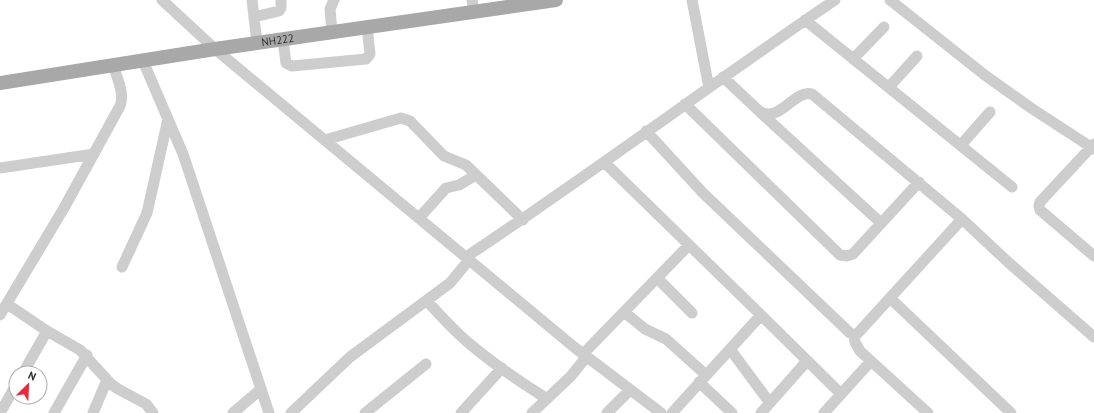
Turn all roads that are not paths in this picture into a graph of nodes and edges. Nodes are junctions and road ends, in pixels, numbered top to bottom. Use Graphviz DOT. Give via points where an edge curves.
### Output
graph roads {
  1 [pos="252,0"];
  2 [pos="281,0"];
  3 [pos="334,0"];
  4 [pos="556,0"];
  5 [pos="692,0"];
  6 [pos="835,0"];
  7 [pos="890,0"];
  8 [pos="169,2"];
  9 [pos="473,6"];
  10 [pos="254,18"];
  11 [pos="805,20"];
  12 [pos="367,27"];
  13 [pos="884,27"];
  14 [pos="332,32"];
  15 [pos="283,40"];
  16 [pos="257,43"];
  17 [pos="216,49"];
  18 [pos="917,56"];
  19 [pos="854,59"];
  20 [pos="144,60"];
  21 [pos="113,65"];
  22 [pos="723,77"];
  23 [pos="0,83"];
  24 [pos="889,87"];
  25 [pos="709,88"];
  26 [pos="685,104"];
  27 [pos="760,112"];
  28 [pos="990,112"];
  29 [pos="168,119"];
  30 [pos="646,132"];
  31 [pos="325,140"];
  32 [pos="961,145"];
  33 [pos="1093,147"];
  34 [pos="94,154"];
  35 [pos="604,162"];
  36 [pos="0,168"];
  37 [pos="476,175"];
  38 [pos="919,182"];
  39 [pos="1012,186"];
  40 [pos="419,218"];
  41 [pos="962,219"];
  42 [pos="523,220"];
  43 [pos="880,223"];
  44 [pos="689,245"];
  45 [pos="1094,256"];
  46 [pos="468,258"];
  47 [pos="122,267"];
  48 [pos="657,278"];
  49 [pos="890,298"];
  50 [pos="427,300"];
  51 [pos="7,304"];
  52 [pos="624,312"];
  53 [pos="692,313"];
  54 [pos="0,315"];
  55 [pos="762,315"];
  56 [pos="47,331"];
  57 [pos="854,334"];
  58 [pos="1094,337"];
  59 [pos="730,349"];
  60 [pos="87,355"];
  61 [pos="585,355"];
  62 [pos="807,361"];
  63 [pos="871,361"];
  64 [pos="426,364"];
  65 [pos="28,365"];
  66 [pos="502,368"];
  67 [pos="702,379"];
  68 [pos="108,380"];
  69 [pos="261,389"];
  70 [pos="630,390"];
  71 [pos="841,394"];
  72 [pos="8,399"];
  73 [pos="547,399"];
  74 [pos="770,403"];
  75 [pos="372,411"];
  76 [pos="0,413"];
  77 [pos="54,413"];
  78 [pos="93,413"];
  79 [pos="154,413"];
  80 [pos="233,413"];
  81 [pos="269,413"];
  82 [pos="293,413"];
  83 [pos="461,413"];
  84 [pos="532,413"];
  85 [pos="607,413"];
  86 [pos="661,413"];
  87 [pos="672,413"];
  88 [pos="732,413"];
  89 [pos="761,413"];
  90 [pos="824,413"];
  91 [pos="928,413"];
  92 [pos="1012,413"];
  1 -- 10 [label="street"];
  2 -- 10 [label="street" via="279,11"];
  3 -- 14 [label="street" via="330,9"];
  4 -- 9 [label="main road, NH222"];
  5 -- 25 [label="street"];
  6 -- 11 [label="street"];
  7 -- 33 [label="street" via="986,76"];
  8 -- 17 [label="street"];
  9 -- 12 [label="main road, NH222"];
  10 -- 16 [label="street"];
  11 -- 19 [label="street"];
  11 -- 22 [label="street"];
  12 -- 14 [label="main road, NH222"];
  12 -- 15 [label="street" via="370,54 366,59 292,66 286,63"];
  13 -- 19 [label="street"];
  14 -- 15 [label="main road, NH222"];
  15 -- 16 [label="main road, NH222"];
  16 -- 17 [label="main road, NH222"];
  17 -- 20 [label="main road, NH222"];
  17 -- 31 [label="street"];
  18 -- 24 [label="street"];
  19 -- 24 [label="street"];
  20 -- 21 [label="main road, NH222"];
  20 -- 29 [label="street"];
  21 -- 23 [label="main road, NH222"];
  21 -- 34 [label="street" via="122,101"];
  22 -- 25 [label="street"];
  22 -- 27 [label="street"];
  24 -- 32 [label="street"];
  25 -- 26 [label="street"];
  26 -- 30 [label="street"];
  26 -- 43 [label="street" via="840,255 852,254"];
  27 -- 38 [label="street" via="778,111 802,95 812,94"];
  27 -- 43 [label="street"];
  28 -- 32 [label="street"];
  29 -- 47 [label="street" via="147,213"];
  29 -- 69 [label="street" via="183,154"];
  30 -- 35 [label="street"];
  30 -- 57 [label="street" via="703,193"];
  31 -- 37 [label="street" via="401,118 410,121 444,156 466,165"];
  31 -- 40 [label="street"];
  32 -- 39 [label="street"];
  33 -- 45 [label="street" via="1038,206"];
  34 -- 36 [label="street"];
  34 -- 51 [label="street"];
  35 -- 42 [label="street"];
  35 -- 44 [label="street"];
  37 -- 40 [label="street" via="459,185 446,188"];
  37 -- 42 [label="street"];
  38 -- 41 [label="street"];
  38 -- 43 [label="street"];
  40 -- 46 [label="street"];
  41 -- 49 [label="street"];
  41 -- 58 [label="street"];
  42 -- 46 [label="street"];
  44 -- 48 [label="street"];
  44 -- 55 [label="street"];
  46 -- 50 [label="street" via="450,283"];
  46 -- 61 [label="street"];
  48 -- 52 [label="street"];
  48 -- 53 [label="street"];
  49 -- 57 [label="street" via="858,333"];
  49 -- 92 [label="street"];
  50 -- 66 [label="street" via="460,336"];
  50 -- 82 [label="street" via="350,357"];
  51 -- 54 [label="street"];
  51 -- 56 [label="street"];
  52 -- 61 [label="street"];
  52 -- 67 [label="street" via="645,329 666,339"];
  55 -- 59 [label="street"];
  55 -- 62 [label="street"];
  56 -- 60 [label="street"];
  56 -- 65 [label="street"];
  57 -- 63 [label="street" via="857,347"];
  59 -- 67 [label="street"];
  59 -- 74 [label="street"];
  60 -- 68 [label="street"];
  60 -- 77 [label="street"];
  61 -- 70 [label="street"];
  61 -- 73 [label="street" via="571,376"];
  62 -- 71 [label="street"];
  62 -- 74 [label="street"];
  63 -- 71 [label="street"];
  63 -- 91 [label="street"];
  64 -- 75 [label="street"];
  66 -- 73 [label="street"];
  66 -- 83 [label="street"];
  67 -- 87 [label="street"];
  67 -- 88 [label="street"];
  68 -- 78 [label="street"];
  68 -- 79 [label="street" via="118,389 146,404"];
  69 -- 80 [label="street"];
  69 -- 81 [label="street"];
  70 -- 85 [label="street"];
  70 -- 86 [label="street"];
  71 -- 90 [label="street"];
  72 -- 76 [label="street"];
  73 -- 84 [label="street"];
  74 -- 89 [label="street"];
}
